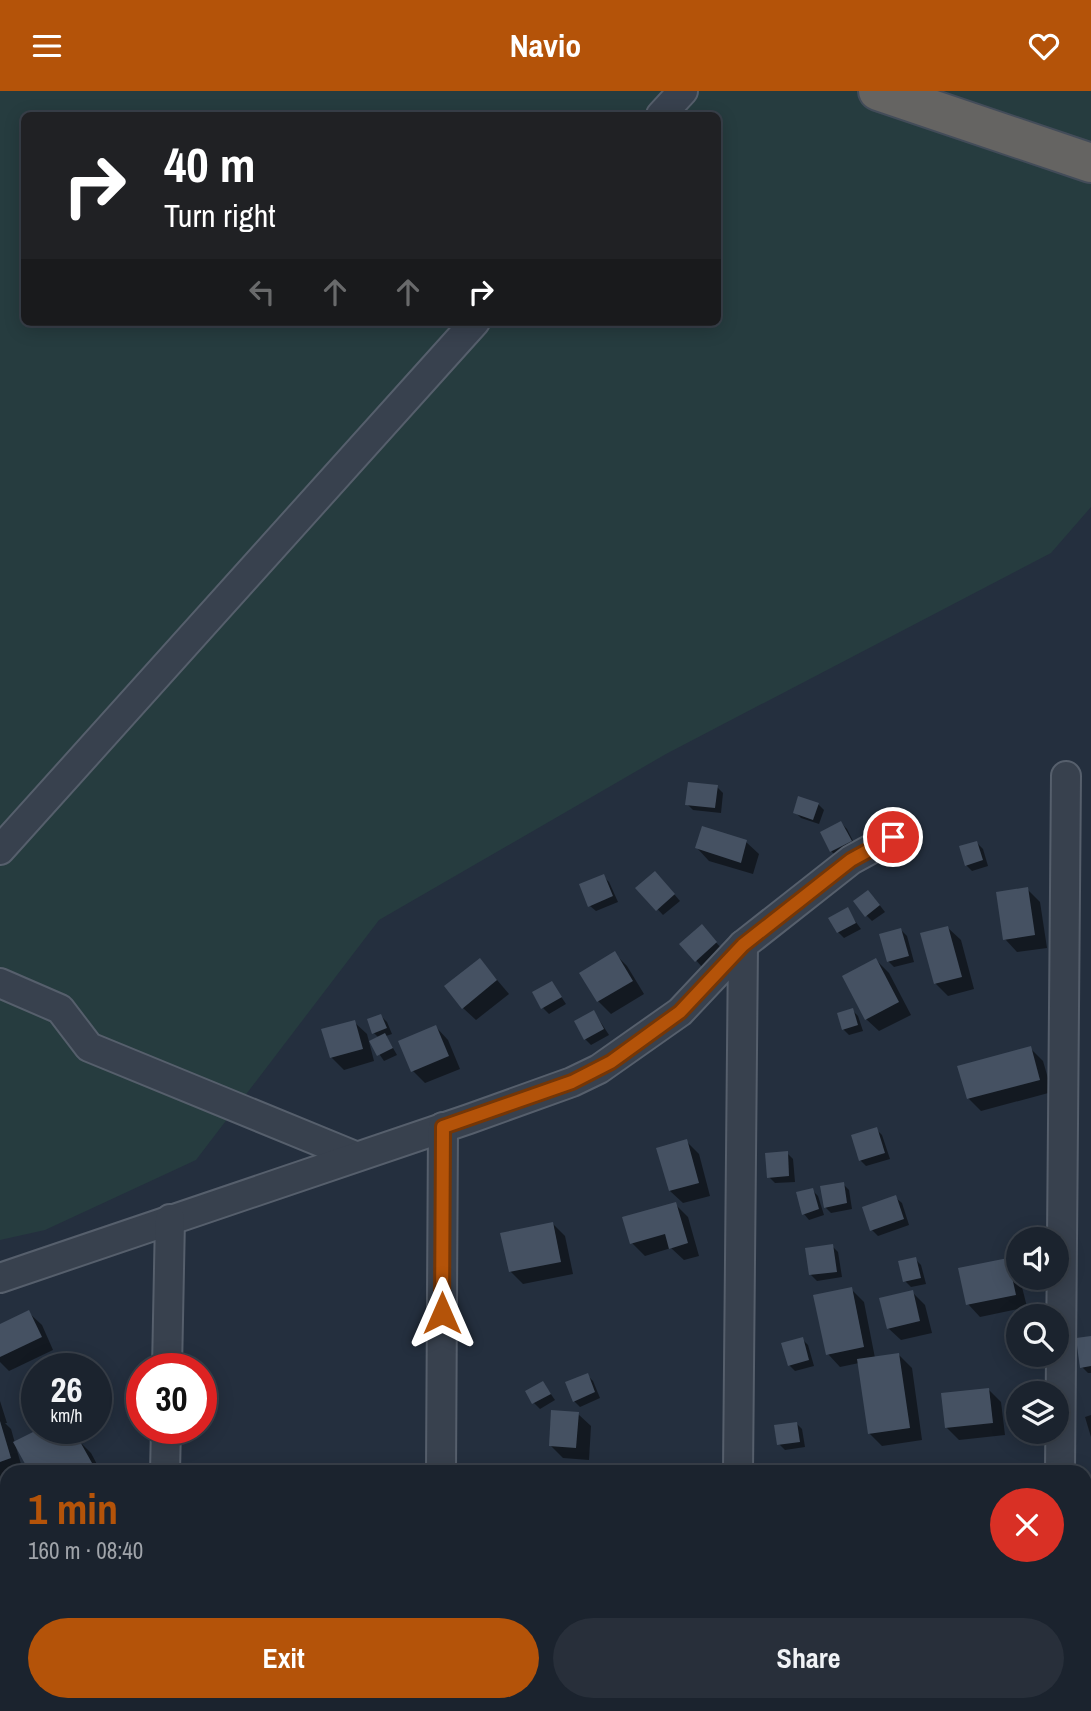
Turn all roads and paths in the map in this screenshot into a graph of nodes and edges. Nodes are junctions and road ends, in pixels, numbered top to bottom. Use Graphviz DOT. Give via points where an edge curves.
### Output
graph roads {
  1 [pos="683,91"];
  2 [pos="878,91"];
  3 [pos="664,112"];
  4 [pos="1091,163"];
  5 [pos="471,326"];
  6 [pos="1066,776"];
  7 [pos="893,837"];
  8 [pos="0,851"];
  9 [pos="743,945"];
  10 [pos="0,983"];
  11 [pos="443,1127"];
  12 [pos="355,1156"];
  13 [pos="170,1219"];
  14 [pos="0,1277"];
  15 [pos="167,1353"];
  16 [pos="166,1444"];
  17 [pos="165,1465"];
  18 [pos="441,1465"];
  19 [pos="738,1465"];
  20 [pos="1060,1465"];
  1 -- 3 [label="street"];
  2 -- 4 [label="highway"];
  5 -- 8 [label="street"];
  6 -- 20 [label="street"];
  7 -- 9 [label="street" via="851,860"];
  9 -- 11 [label="street" via="680,1012 611,1062 572,1082"];
  9 -- 19 [label="street"];
  10 -- 12 [label="street" via="60,1009 89,1047"];
  11 -- 12 [label="street"];
  11 -- 18 [label="street"];
  12 -- 13 [label="street"];
  13 -- 14 [label="street"];
  13 -- 15 [label="street"];
  16 -- 17 [label="street"];
}
